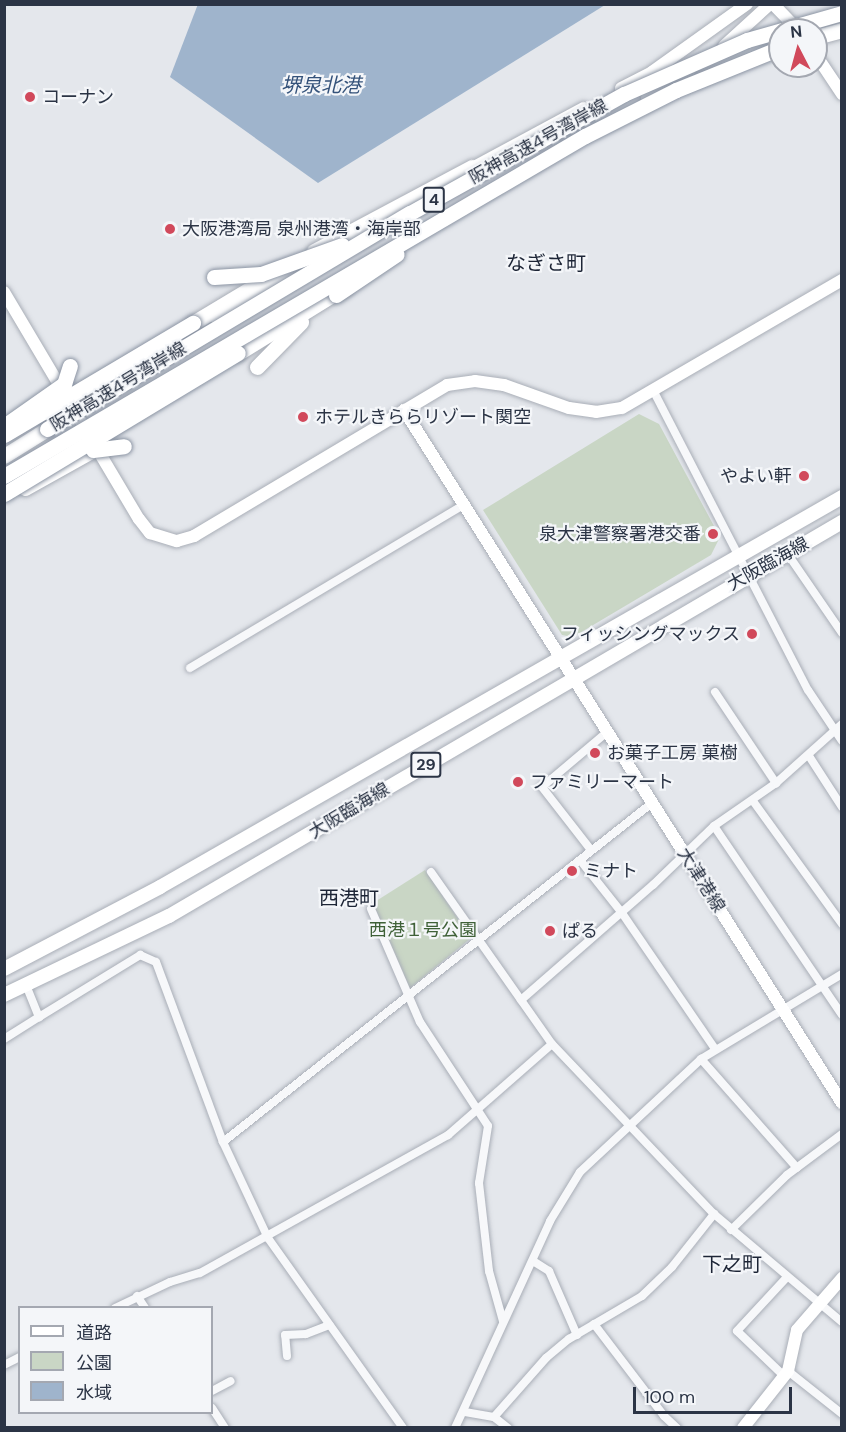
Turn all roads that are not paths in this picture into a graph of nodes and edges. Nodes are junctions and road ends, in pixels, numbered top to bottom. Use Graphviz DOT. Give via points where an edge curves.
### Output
graph roads {
  1 [pos="747,4"];
  2 [pos="771,4"];
  3 [pos="842,13"];
  4 [pos="786,18"];
  5 [pos="768,53"];
  6 [pos="828,73"];
  7 [pos="842,94"];
  8 [pos="525,148"];
  9 [pos="472,167"];
  10 [pos="485,192"];
  11 [pos="388,260"];
  12 [pos="214,277"];
  13 [pos="842,280"];
  14 [pos="4,292"];
  15 [pos="70,366"];
  16 [pos="257,367"];
  17 [pos="654,392"];
  18 [pos="70,402"];
  19 [pos="404,411"];
  20 [pos="4,426"];
  21 [pos="89,434"];
  22 [pos="4,435"];
  23 [pos="4,442"];
  24 [pos="124,446"];
  25 [pos="4,456"];
  26 [pos="4,476"];
  27 [pos="4,486"];
  28 [pos="4,494"];
  29 [pos="842,497"];
  30 [pos="4,499"];
  31 [pos="463,505"];
  32 [pos="842,522"];
  33 [pos="740,553"];
  34 [pos="787,553"];
  35 [pos="750,573"];
  36 [pos="842,633"];
  37 [pos="560,657"];
  38 [pos="190,668"];
  39 [pos="572,677"];
  40 [pos="716,692"];
  41 [pos="842,724"];
  42 [pos="833,731"];
  43 [pos="606,733"];
  44 [pos="842,741"];
  45 [pos="809,756"];
  46 [pos="776,783"];
  47 [pos="753,801"];
  48 [pos="652,803"];
  49 [pos="842,807"];
  50 [pos="714,826"];
  51 [pos="591,850"];
  52 [pos="685,852"];
  53 [pos="580,860"];
  54 [pos="431,872"];
  55 [pos="371,909"];
  56 [pos="622,913"];
  57 [pos="842,924"];
  58 [pos="476,939"];
  59 [pos="4,969"];
  60 [pos="842,974"];
  61 [pos="26,985"];
  62 [pos="821,989"];
  63 [pos="408,993"];
  64 [pos="4,994"];
  65 [pos="521,1000"];
  66 [pos="783,1012"];
  67 [pos="842,1015"];
  68 [pos="39,1017"];
  69 [pos="4,1039"];
  70 [pos="552,1044"];
  71 [pos="715,1049"];
  72 [pos="700,1059"];
  73 [pos="842,1103"];
  74 [pos="477,1106"];
  75 [pos="628,1126"];
  76 [pos="842,1134"];
  77 [pos="223,1142"];
  78 [pos="797,1168"];
  79 [pos="714,1214"];
  80 [pos="731,1230"];
  81 [pos="268,1238"];
  82 [pos="533,1262"];
  83 [pos="787,1277"];
  84 [pos="842,1278"];
  85 [pos="137,1296"];
  86 [pos="817,1303"];
  87 [pos="119,1306"];
  88 [pos="144,1306"];
  89 [pos="502,1321"];
  90 [pos="842,1322"];
  91 [pos="594,1324"];
  92 [pos="329,1325"];
  93 [pos="577,1335"];
  94 [pos="287,1356"];
  95 [pos="18,1358"];
  96 [pos="4,1365"];
  97 [pos="786,1373"];
  98 [pos="231,1381"];
  99 [pos="213,1390"];
  100 [pos="213,1410"];
  101 [pos="465,1412"];
  102 [pos="842,1414"];
  103 [pos="495,1417"];
  104 [pos="225,1428"];
  105 [pos="403,1428"];
  106 [pos="455,1428"];
  107 [pos="508,1428"];
  108 [pos="677,1428"];
  109 [pos="743,1428"];
  1 -- 9 [label="street" via="652,72"];
  2 -- 4 [label="street"];
  2 -- 11 [label="street" via="695,67"];
  3 -- 8 [label="highway, 阪神高速4号湾岸線 / 4, bridge" via="788,27 707,57 624,94"];
  5 -- 10 [label="highway, 阪神高速4号湾岸線 / 4, bridge" via="640,107"];
  6 -- 7 [label="street"];
  8 -- 12 [label="highway, bridge" via="384,225 314,257 261,274"];
  8 -- 25 [label="highway, 阪神高速4号湾岸線 / 4, bridge"];
  9 -- 18 [label="street"];
  9 -- 22 [label="highway, 4, bridge" via="364,222"];
  10 -- 16 [label="highway, bridge" via="318,308"];
  10 -- 26 [label="highway, 阪神高速4号湾岸線 / 4, bridge"];
  11 -- 21 [label="street"];
  11 -- 28 [label="highway, bridge"];
  13 -- 17 [label="street"];
  14 -- 18 [label="street"];
  15 -- 20 [label="highway, bridge" via="64,384"];
  17 -- 19 [label="street" via="622,408 596,411 569,408 504,385 475,381 447,385"];
  17 -- 33 [label="street"];
  18 -- 21 [label="street"];
  18 -- 23 [label="street"];
  19 -- 21 [label="street" via="194,536 177,541 150,533"];
  19 -- 31 [label="street, 大津港線"];
  21 -- 27 [label="street"];
  24 -- 30 [label="highway, bridge" via="93,450"];
  29 -- 33 [label="main road, 大阪臨海線 / 29"];
  31 -- 37 [label="street, 大津港線"];
  31 -- 38 [label="street"];
  32 -- 34 [label="main road, 大阪臨海線 / 29"];
  33 -- 35 [label="street"];
  33 -- 37 [label="main road, 大阪臨海線 / 29"];
  34 -- 35 [label="main road, 大阪臨海線 / 29"];
  34 -- 36 [label="street"];
  35 -- 39 [label="main road, 大阪臨海線 / 29"];
  35 -- 42 [label="street"];
  37 -- 39 [label="street, 大津港線"];
  37 -- 59 [label="main road, 大阪臨海線 / 29" via="160,887"];
  39 -- 43 [label="street, 大津港線"];
  39 -- 61 [label="main road, 大阪臨海線 / 29" via="169,916"];
  40 -- 46 [label="street"];
  41 -- 42 [label="street"];
  42 -- 44 [label="street"];
  42 -- 45 [label="street"];
  43 -- 48 [label="street, 大津港線"];
  43 -- 51 [label="street" via="542,787"];
  45 -- 46 [label="street"];
  45 -- 49 [label="street"];
  46 -- 47 [label="street"];
  47 -- 50 [label="street"];
  47 -- 57 [label="street"];
  48 -- 51 [label="street"];
  48 -- 52 [label="street, 大津港線"];
  50 -- 52 [label="street"];
  50 -- 62 [label="street"];
  51 -- 53 [label="street"];
  52 -- 56 [label="street"];
  52 -- 66 [label="street, 大津港線"];
  53 -- 56 [label="street"];
  53 -- 58 [label="street"];
  54 -- 58 [label="street"];
  55 -- 63 [label="street"];
  56 -- 65 [label="street"];
  56 -- 71 [label="street"];
  58 -- 63 [label="street"];
  58 -- 65 [label="street"];
  60 -- 62 [label="street"];
  61 -- 64 [label="main road, 大阪臨海線 / 29"];
  61 -- 68 [label="street"];
  62 -- 66 [label="street"];
  62 -- 67 [label="street"];
  63 -- 74 [label="street" via="436,1051"];
  63 -- 77 [label="street"];
  65 -- 70 [label="street"];
  66 -- 71 [label="street"];
  66 -- 73 [label="street, 大津港線"];
  68 -- 69 [label="street"];
  68 -- 77 [label="street" via="140,955 156,962"];
  70 -- 74 [label="street"];
  70 -- 75 [label="street"];
  71 -- 72 [label="street"];
  72 -- 75 [label="street"];
  72 -- 78 [label="street"];
  74 -- 81 [label="street" via="448,1135"];
  74 -- 89 [label="street" via="489,1126 479,1184 489,1271"];
  75 -- 79 [label="street"];
  75 -- 82 [label="street" via="580,1172 550,1221"];
  76 -- 78 [label="street"];
  77 -- 81 [label="street"];
  78 -- 80 [label="street"];
  79 -- 80 [label="street"];
  79 -- 91 [label="street" via="672,1267 642,1296"];
  80 -- 83 [label="street"];
  81 -- 85 [label="street" via="200,1274"];
  81 -- 92 [label="street"];
  82 -- 89 [label="street"];
  82 -- 93 [label="street" via="549,1270"];
  83 -- 86 [label="street"];
  83 -- 97 [label="street" via="737,1331"];
  84 -- 86 [label="street"];
  85 -- 87 [label="street"];
  85 -- 88 [label="street"];
  86 -- 90 [label="street"];
  86 -- 97 [label="street" via="797,1330"];
  89 -- 101 [label="street"];
  91 -- 93 [label="street"];
  91 -- 108 [label="street"];
  92 -- 94 [label="street" via="306,1334 285,1335"];
  92 -- 105 [label="street"];
  93 -- 103 [label="street" via="546,1358"];
  95 -- 96 [label="street"];
  97 -- 102 [label="street"];
  97 -- 109 [label="street"];
  98 -- 99 [label="street"];
  100 -- 104 [label="street"];
  101 -- 103 [label="street"];
  101 -- 106 [label="street"];
  103 -- 107 [label="street"];
}
